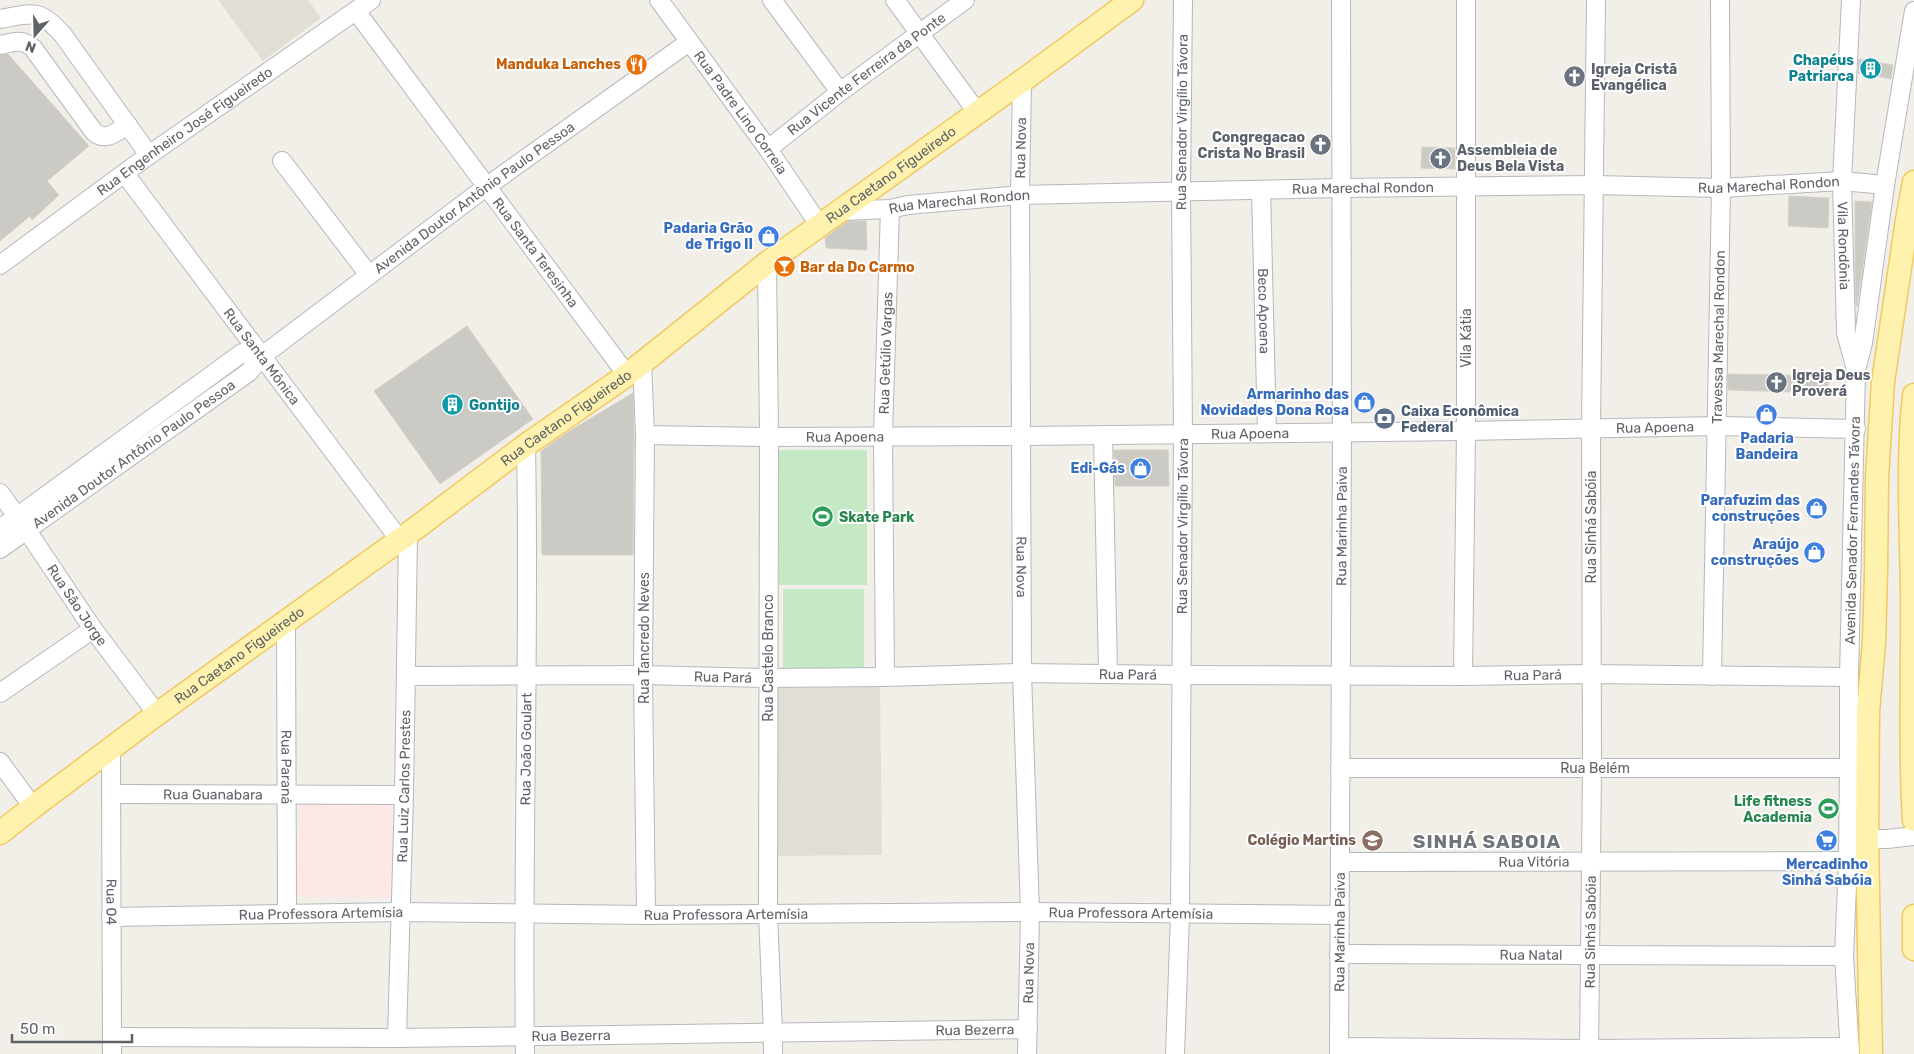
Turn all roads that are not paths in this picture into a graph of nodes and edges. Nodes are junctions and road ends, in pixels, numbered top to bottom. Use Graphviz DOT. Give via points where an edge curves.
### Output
graph roads {
  1 [pos="371,0"];
  2 [pos="659,0"];
  3 [pos="772,0"];
  4 [pos="895,0"];
  5 [pos="965,0"];
  6 [pos="1132,0"];
  7 [pos="1183,0"];
  8 [pos="1341,0"];
  9 [pos="1466,0"];
  10 [pos="1596,0"];
  11 [pos="1720,0"];
  12 [pos="1851,0"];
  13 [pos="356,10"];
  14 [pos="1914,11"];
  15 [pos="0,19"];
  16 [pos="921,34"];
  17 [pos="689,42"];
  18 [pos="0,45"];
  19 [pos="1022,81"];
  20 [pos="840,92"];
  21 [pos="976,112"];
  22 [pos="128,125"];
  23 [pos="768,149"];
  24 [pos="149,155"];
  25 [pos="282,160"];
  26 [pos="125,174"];
  27 [pos="1842,180"];
  28 [pos="1914,182"];
  29 [pos="1595,185"];
  30 [pos="1885,186"];
  31 [pos="486,187"];
  32 [pos="1341,188"];
  33 [pos="1466,188"];
  34 [pos="1721,188"];
  35 [pos="1262,190"];
  36 [pos="1181,192"];
  37 [pos="1020,195"];
  38 [pos="890,209"];
  39 [pos="842,211"];
  40 [pos="820,226"];
  41 [pos="767,262"];
  42 [pos="0,266"];
  43 [pos="369,275"];
  44 [pos="262,356"];
  45 [pos="634,368"];
  46 [pos="1856,370"];
  47 [pos="1914,395"];
  48 [pos="1718,426"];
  49 [pos="1591,428"];
  50 [pos="1856,429"];
  51 [pos="1466,431"];
  52 [pos="1267,433"];
  53 [pos="1342,433"];
  54 [pos="1183,434"];
  55 [pos="645,435"];
  56 [pos="1103,435"];
  57 [pos="883,436"];
  58 [pos="1022,436"];
  59 [pos="770,437"];
  60 [pos="526,445"];
  61 [pos="0,493"];
  62 [pos="22,522"];
  63 [pos="0,528"];
  64 [pos="403,536"];
  65 [pos="0,549"];
  66 [pos="1913,589"];
  67 [pos="286,621"];
  68 [pos="93,629"];
  69 [pos="1913,635"];
  70 [pos="1022,673"];
  71 [pos="1108,673"];
  72 [pos="1591,674"];
  73 [pos="528,675"];
  74 [pos="643,675"];
  75 [pos="1180,675"];
  76 [pos="1340,675"];
  77 [pos="407,676"];
  78 [pos="1462,676"];
  79 [pos="1712,676"];
  80 [pos="885,677"];
  81 [pos="1849,677"];
  82 [pos="767,678"];
  83 [pos="0,693"];
  84 [pos="158,714"];
  85 [pos="1913,725"];
  86 [pos="111,750"];
  87 [pos="0,762"];
  88 [pos="1913,762"];
  89 [pos="1592,767"];
  90 [pos="1340,768"];
  91 [pos="1850,768"];
  92 [pos="112,794"];
  93 [pos="286,794"];
  94 [pos="404,795"];
  95 [pos="33,806"];
  96 [pos="1914,820"];
  97 [pos="0,833"];
  98 [pos="1914,836"];
  99 [pos="1868,839"];
  100 [pos="1848,861"];
  101 [pos="1340,862"];
  102 [pos="1591,862"];
  103 [pos="400,912"];
  104 [pos="1030,912"];
  105 [pos="287,914"];
  106 [pos="524,914"];
  107 [pos="768,914"];
  108 [pos="646,915"];
  109 [pos="1180,915"];
  110 [pos="1340,915"];
  111 [pos="1914,916"];
  112 [pos="112,917"];
  113 [pos="1914,937"];
  114 [pos="1914,949"];
  115 [pos="1339,954"];
  116 [pos="1590,955"];
  117 [pos="1844,956"];
  118 [pos="1028,1029"];
  119 [pos="773,1033"];
  120 [pos="525,1036"];
  121 [pos="397,1038"];
  122 [pos="112,1045"];
  123 [pos="1850,1050"];
  124 [pos="1339,1051"];
  125 [pos="1589,1051"];
  126 [pos="526,1054"];
  127 [pos="773,1054"];
  128 [pos="1027,1054"];
  129 [pos="1175,1054"];
  130 [pos="1872,1054"];
  1 -- 13 [label="street, Rua Engenheiro José Figueiredo"];
  2 -- 17 [label="street, Rua Padre Lino Correia"];
  3 -- 20 [label="street"];
  4 -- 16 [label="street"];
  5 -- 16 [label="street, Rua Vicente Ferreira da Ponte"];
  6 -- 19 [label="main road, Rua Caetano Figueiredo"];
  7 -- 36 [label="street, Rua Senador Virgílio Távora"];
  8 -- 32 [label="street, Rua Marinha Paiva"];
  9 -- 33 [label="street, Vila Kátia"];
  10 -- 29 [label="street, Rua Sinhá Sabóia"];
  11 -- 34 [label="street, Travessa Marechal Rondon"];
  12 -- 27 [label="street, Vila Rondônia"];
  13 -- 24 [label="street, Rua Engenheiro José Figueiredo"];
  13 -- 31 [label="street, Rua Santa Teresinha"];
  14 -- 30 [label="street, Avenida Senador Fernandes Távora"];
  15 -- 22 [label="street" via="37,14 49,20 63,34"];
  16 -- 20 [label="street, Rua Vicente Ferreira da Ponte"];
  16 -- 21 [label="street"];
  17 -- 23 [label="street, Rua Padre Lino Correia"];
  17 -- 31 [label="street, Avenida Doutor Antônio Paulo Pessoa"];
  18 -- 22 [label="street" via="18,41 33,48 100,137 105,138"];
  19 -- 21 [label="main road, Rua Caetano Figueiredo"];
  19 -- 37 [label="street, Rua Nova"];
  20 -- 23 [label="street, Rua Vicente Ferreira da Ponte"];
  21 -- 39 [label="main road, Rua Caetano Figueiredo"];
  22 -- 24 [label="street"];
  23 -- 40 [label="street, Rua Padre Lino Correia"];
  24 -- 26 [label="street, Rua Engenheiro José Figueiredo"];
  25 -- 43 [label="street"];
  26 -- 42 [label="street, Rua Engenheiro José Figueiredo"];
  26 -- 44 [label="street, Rua Santa Mônica"];
  27 -- 30 [label="street, Rua Marechal Rondon"];
  27 -- 34 [label="street, Rua Marechal Rondon"];
  27 -- 46 [label="street, Vila Rondônia" via="1846,333"];
  28 -- 99 [label="main road, Avenida Senador Fernandes Távora" via="1883,382 1877,477 1874,643 1868,711"];
  29 -- 33 [label="street, Rua Marechal Rondon"];
  29 -- 34 [label="street, Rua Marechal Rondon"];
  29 -- 49 [label="street, Rua Sinhá Sabóia"];
  30 -- 46 [label="street, Avenida Senador Fernandes Távora" via="1863,343"];
  31 -- 43 [label="street, Avenida Doutor Antônio Paulo Pessoa"];
  31 -- 45 [label="street, Rua Santa Teresinha"];
  32 -- 33 [label="street, Rua Marechal Rondon"];
  32 -- 35 [label="street, Rua Marechal Rondon"];
  32 -- 53 [label="street, Rua Marinha Paiva"];
  33 -- 51 [label="street, Vila Kátia"];
  34 -- 48 [label="street, Travessa Marechal Rondon"];
  35 -- 36 [label="street, Rua Marechal Rondon"];
  35 -- 52 [label="street, Beco Apoena"];
  36 -- 37 [label="street, Rua Marechal Rondon"];
  36 -- 54 [label="street, Rua Senador Virgílio Távora"];
  37 -- 38 [label="street, Rua Marechal Rondon"];
  37 -- 58 [label="street, Rua Nova"];
  38 -- 39 [label="street, Rua Marechal Rondon"];
  38 -- 57 [label="street, Rua Getúlio Vargas"];
  39 -- 40 [label="main road, Rua Caetano Figueiredo"];
  40 -- 41 [label="main road, Rua Caetano Figueiredo"];
  41 -- 45 [label="main road, Rua Caetano Figueiredo"];
  41 -- 59 [label="street, Rua Castelo Branco"];
  43 -- 44 [label="street, Avenida Doutor Antônio Paulo Pessoa"];
  44 -- 62 [label="street, Avenida Doutor Antônio Paulo Pessoa" via="249,372"];
  44 -- 64 [label="street, Rua Santa Mônica"];
  45 -- 55 [label="street, Rua Tancredo Neves"];
  45 -- 60 [label="main road, Rua Caetano Figueiredo"];
  46 -- 50 [label="street, Avenida Senador Fernandes Távora"];
  47 -- 66 [label="main road" via="1909,478"];
  48 -- 49 [label="street, Rua Apoena"];
  48 -- 50 [label="street, Rua Apoena"];
  48 -- 79 [label="street, Travessa Marechal Rondon"];
  49 -- 51 [label="street, Rua Apoena"];
  49 -- 72 [label="street, Rua Sinhá Sabóia"];
  50 -- 81 [label="street, Avenida Senador Fernandes Távora"];
  51 -- 53 [label="street, Rua Apoena"];
  51 -- 78 [label="street, Vila Kátia"];
  52 -- 53 [label="street, Rua Apoena"];
  52 -- 54 [label="street, Rua Apoena"];
  53 -- 76 [label="street, Rua Marinha Paiva"];
  54 -- 56 [label="street, Rua Apoena"];
  54 -- 75 [label="street, Rua Senador Virgílio Távora"];
  55 -- 59 [label="street, Rua Apoena"];
  55 -- 74 [label="street, Rua Tancredo Neves"];
  56 -- 58 [label="street, Rua Apoena"];
  56 -- 71 [label="street"];
  57 -- 58 [label="street, Rua Apoena"];
  57 -- 59 [label="street, Rua Apoena"];
  57 -- 80 [label="street, Rua Getúlio Vargas"];
  58 -- 70 [label="street, Rua Nova"];
  59 -- 82 [label="street, Rua Castelo Branco"];
  60 -- 64 [label="main road, Rua Caetano Figueiredo"];
  60 -- 73 [label="street, Rua João Goulart"];
  61 -- 62 [label="street, Rua São Jorge"];
  62 -- 63 [label="street, Avenida Doutor Antônio Paulo Pessoa"];
  62 -- 65 [label="street, Avenida Doutor Antônio Paulo Pessoa"];
  62 -- 68 [label="street, Rua São Jorge"];
  64 -- 67 [label="main road, Rua Caetano Figueiredo"];
  64 -- 77 [label="street, Rua Luiz Carlos Prestes"];
  66 -- 69 [label="main road"];
  67 -- 84 [label="main road, Rua Caetano Figueiredo"];
  67 -- 93 [label="street, Rua Paraná"];
  68 -- 83 [label="street"];
  68 -- 84 [label="street, Rua São Jorge"];
  69 -- 85 [label="main road"];
  70 -- 71 [label="street, Rua Pará"];
  70 -- 80 [label="street, Rua Pará"];
  70 -- 104 [label="street, Rua Nova"];
  71 -- 75 [label="street, Rua Pará"];
  72 -- 78 [label="street, Rua Pará"];
  72 -- 79 [label="street, Rua Pará"];
  72 -- 89 [label="street, Rua Sinhá Sabóia"];
  73 -- 74 [label="street, Rua Pará"];
  73 -- 77 [label="street, Rua Pará"];
  73 -- 106 [label="street, Rua João Goulart"];
  74 -- 82 [label="street, Rua Pará"];
  74 -- 108 [label="street, Rua Tancredo Neves"];
  75 -- 76 [label="street, Rua Pará"];
  75 -- 109 [label="street, Rua Senador Virgílio Távora"];
  76 -- 78 [label="street, Rua Pará"];
  76 -- 90 [label="street, Rua Marinha Paiva"];
  77 -- 94 [label="street, Rua Luiz Carlos Prestes"];
  79 -- 81 [label="street, Rua Pará"];
  80 -- 82 [label="street, Rua Pará"];
  81 -- 91 [label="street, Avenida Senador Fernandes Távora"];
  82 -- 107 [label="street, Rua Castelo Branco"];
  84 -- 86 [label="main road, Rua Caetano Figueiredo"];
  85 -- 88 [label="main road"];
  86 -- 92 [label="street, Rua 04"];
  86 -- 95 [label="main road, Rua Caetano Figueiredo"];
  87 -- 95 [label="street"];
  88 -- 96 [label="main road"];
  89 -- 90 [label="street, Rua Belém"];
  89 -- 91 [label="street, Rua Belém"];
  89 -- 102 [label="street, Rua Sinhá Sabóia"];
  90 -- 101 [label="street, Rua Marinha Paiva"];
  91 -- 100 [label="street, Avenida Senador Fernandes Távora"];
  92 -- 93 [label="street, Rua Guanabara"];
  92 -- 112 [label="street, Rua 04"];
  93 -- 94 [label="street, Rua Guanabara"];
  93 -- 105 [label="street, Rua Paraná"];
  94 -- 103 [label="street, Rua Luiz Carlos Prestes"];
  95 -- 97 [label="main road, Rua Caetano Figueiredo"];
  98 -- 99 [label="street"];
  99 -- 130 [label="main road, Avenida Senador Fernandes Távora"];
  100 -- 102 [label="street, Rua Vitória"];
  100 -- 117 [label="street, Avenida Senador Fernandes Távora"];
  101 -- 102 [label="street, Rua Vitória"];
  101 -- 110 [label="street, Rua Marinha Paiva"];
  102 -- 116 [label="street, Rua Sinhá Sabóia"];
  103 -- 105 [label="street, Rua Professora Artemísia"];
  103 -- 106 [label="street, Rua Professora Artemísia"];
  103 -- 121 [label="street, Rua Luiz Carlos Prestes"];
  104 -- 107 [label="street, Rua Professora Artemísia"];
  104 -- 109 [label="street, Rua Professora Artemísia"];
  104 -- 118 [label="street, Rua Nova"];
  105 -- 112 [label="street, Rua Professora Artemísia"];
  106 -- 108 [label="street, Rua Professora Artemísia"];
  106 -- 120 [label="street, Rua João Goulart"];
  107 -- 108 [label="street, Rua Professora Artemísia"];
  107 -- 119 [label="street, Rua Castelo Branco"];
  109 -- 110 [label="street, Rua Professora Artemísia"];
  109 -- 129 [label="street, Rua Senador Virgílio Távora"];
  110 -- 115 [label="street, Rua Marinha Paiva"];
  111 -- 113 [label="main road"];
  112 -- 122 [label="street, Rua 04"];
  113 -- 114 [label="main road"];
  115 -- 116 [label="street, Rua Natal"];
  115 -- 124 [label="street, Rua Marinha Paiva"];
  116 -- 117 [label="street, Rua Natal"];
  116 -- 125 [label="street, Rua Sinhá Sabóia"];
  117 -- 123 [label="street, Avenida Senador Fernandes Távora"];
  118 -- 119 [label="street, Rua Bezerra"];
  118 -- 128 [label="street, Rua Nova"];
  119 -- 120 [label="street, Rua Bezerra"];
  119 -- 127 [label="street, Rua Castelo Branco"];
  120 -- 121 [label="street, Rua Bezerra"];
  120 -- 126 [label="street, Rua João Goulart"];
  121 -- 122 [label="street, Rua Bezerra"];
  123 -- 125 [label="street"];
  124 -- 125 [label="street"];
}
